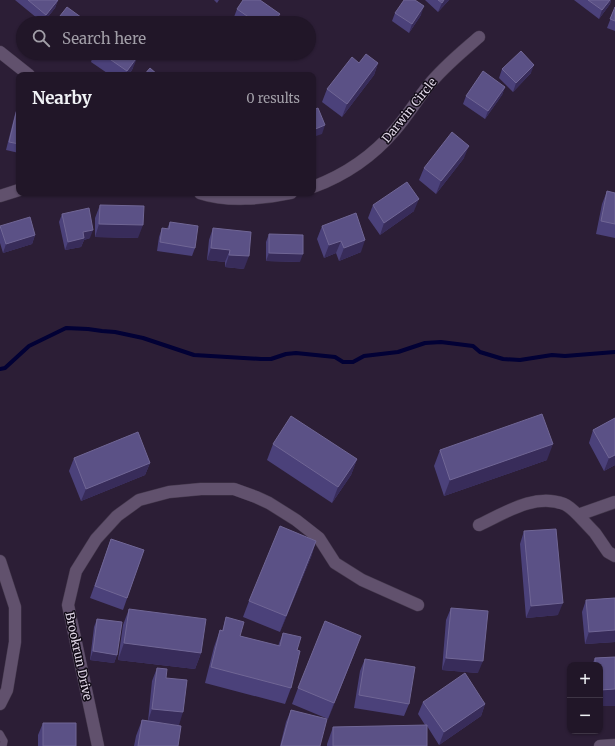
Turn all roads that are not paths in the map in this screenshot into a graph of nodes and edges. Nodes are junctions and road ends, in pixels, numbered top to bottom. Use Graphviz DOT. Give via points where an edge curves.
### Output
graph roads {
  1 [pos="479,37"];
  2 [pos="0,52"];
  3 [pos="25,72"];
  4 [pos="316,186"];
  5 [pos="16,191"];
  6 [pos="0,196"];
  7 [pos="215,196"];
  8 [pos="269,196"];
  9 [pos="615,502"];
  10 [pos="578,515"];
  11 [pos="479,525"];
  12 [pos="615,556"];
  13 [pos="0,560"];
  14 [pos="418,605"];
  15 [pos="0,704"];
  16 [pos="0,734"];
  17 [pos="3,746"];
  18 [pos="98,746"];
  19 [pos="600,746"];
  20 [pos="615,746"];
  1 -- 4 [label="street, Darwin Circle" via="444,68 380,146 361,162"];
  2 -- 3 [label="street"];
  5 -- 6 [label="street"];
  7 -- 8 [label="street"];
  9 -- 10 [label="street"];
  10 -- 11 [label="street" via="564,504 545,500 522,505"];
  10 -- 12 [label="street" via="608,552"];
  13 -- 15 [label="street" via="15,607 15,642 7,690"];
  14 -- 18 [label="street, Brookrun Drive" via="362,580 335,563 319,538 296,520 256,497 234,489 201,489 169,492 139,500 117,516 96,539 76,571 68,605"];
  16 -- 17 [label="lane" via="4,741"];
  19 -- 20 [label="street"];
}
